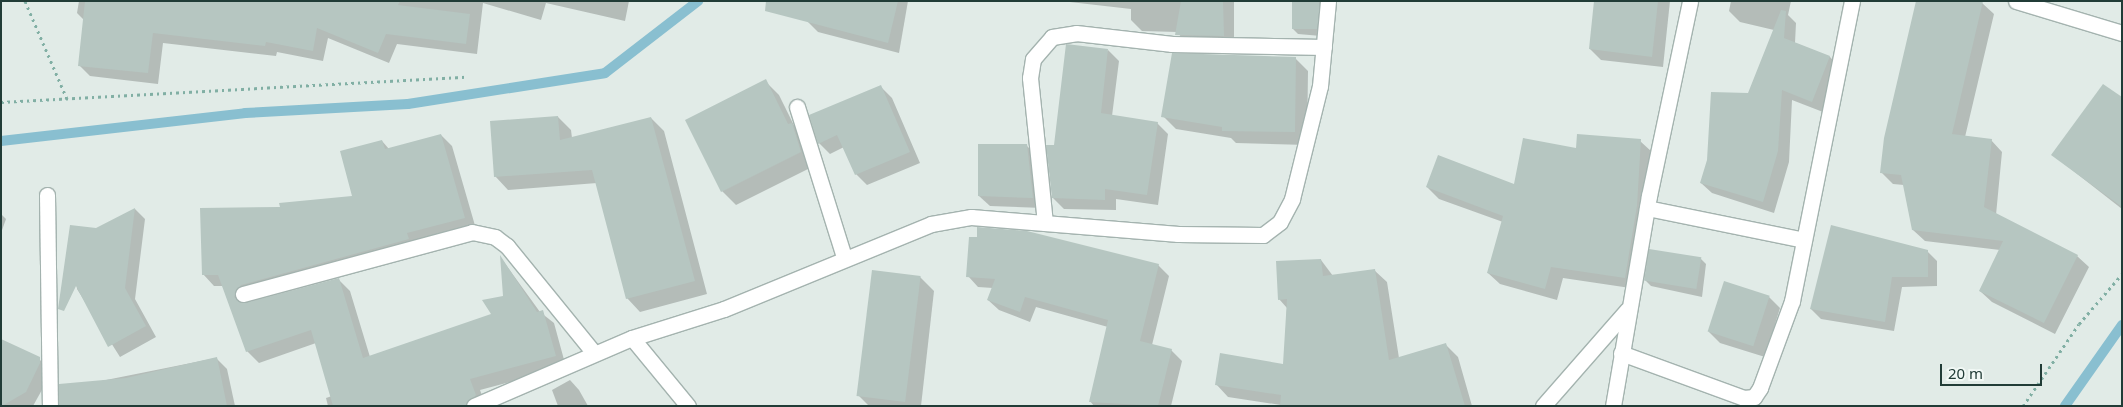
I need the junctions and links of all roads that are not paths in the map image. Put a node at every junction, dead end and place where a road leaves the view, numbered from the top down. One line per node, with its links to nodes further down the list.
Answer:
1 (1328, 1): 6 (street)
2 (1690, 1): 9 (street)
3 (1852, 1): 11 (street)
4 (2016, 1): 5 (street)
5 (2122, 33)
6 (1324, 47): 10 (street); 10 (street)
7 (798, 107): 12 (street)
8 (47, 195): 18 (street)
9 (1646, 208): 11 (street); 14 (street)
10 (1045, 224): 12 (street)
11 (1804, 240): 17 (street)
12 (844, 257): 15 (street)
13 (242, 294): 16 (street)
14 (1627, 310): 17 (street); 21 (street)
15 (632, 338): 16 (street); 20 (street)
16 (594, 353): 19 (street)
17 (1621, 353): 22 (street)
18 (50, 406)
19 (474, 406)
20 (688, 406)
21 (1543, 406)
22 (1613, 406)

